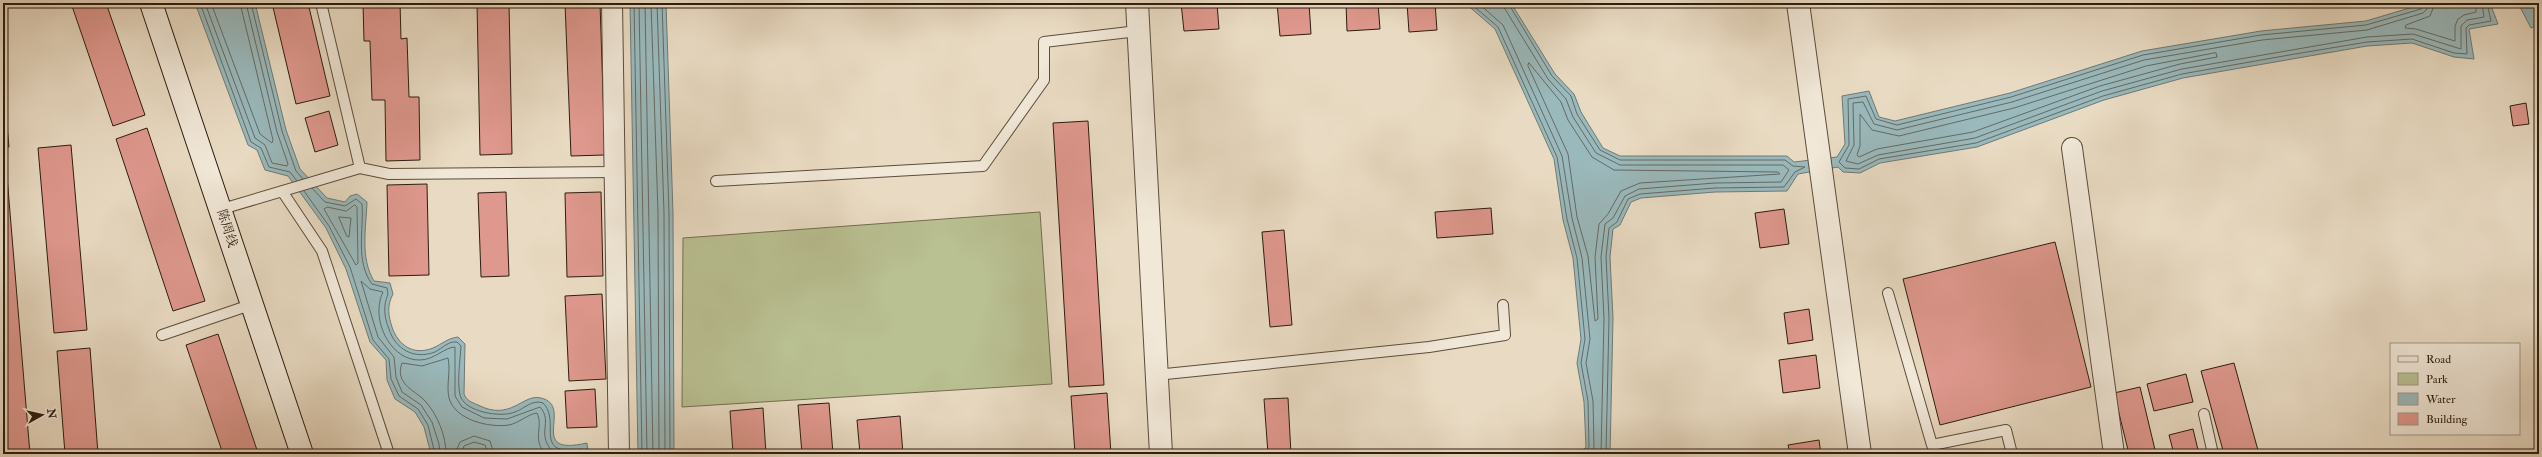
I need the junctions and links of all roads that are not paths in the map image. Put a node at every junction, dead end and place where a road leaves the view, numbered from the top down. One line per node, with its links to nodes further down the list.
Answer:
1 (152, 3): 12 (street, 陈周线)
2 (321, 3): 8 (lane)
3 (612, 3): 9 (street)
4 (1137, 3): 6 (street)
5 (1798, 3): 23 (street)
6 (1138, 31): 10 (lane); 17 (street)
7 (2072, 148): 25 (street)
8 (360, 168): 9 (lane); 11 (lane)
9 (614, 172): 21 (street)
10 (716, 181)
11 (282, 191): 12 (lane); 20 (lane)
12 (222, 209): 14 (street, 陈周线)
13 (1888, 293): 24 (lane)
14 (253, 304): 16 (lane); 19 (street, 陈周线)
15 (1503, 305): 17 (lane)
16 (162, 335)
17 (1156, 375): 22 (street)
18 (2204, 414): 26 (lane)
19 (302, 454)
20 (389, 454)
21 (619, 454)
22 (1161, 454)
23 (1860, 454)
24 (2012, 454)
25 (2114, 454)
26 (2213, 454)

